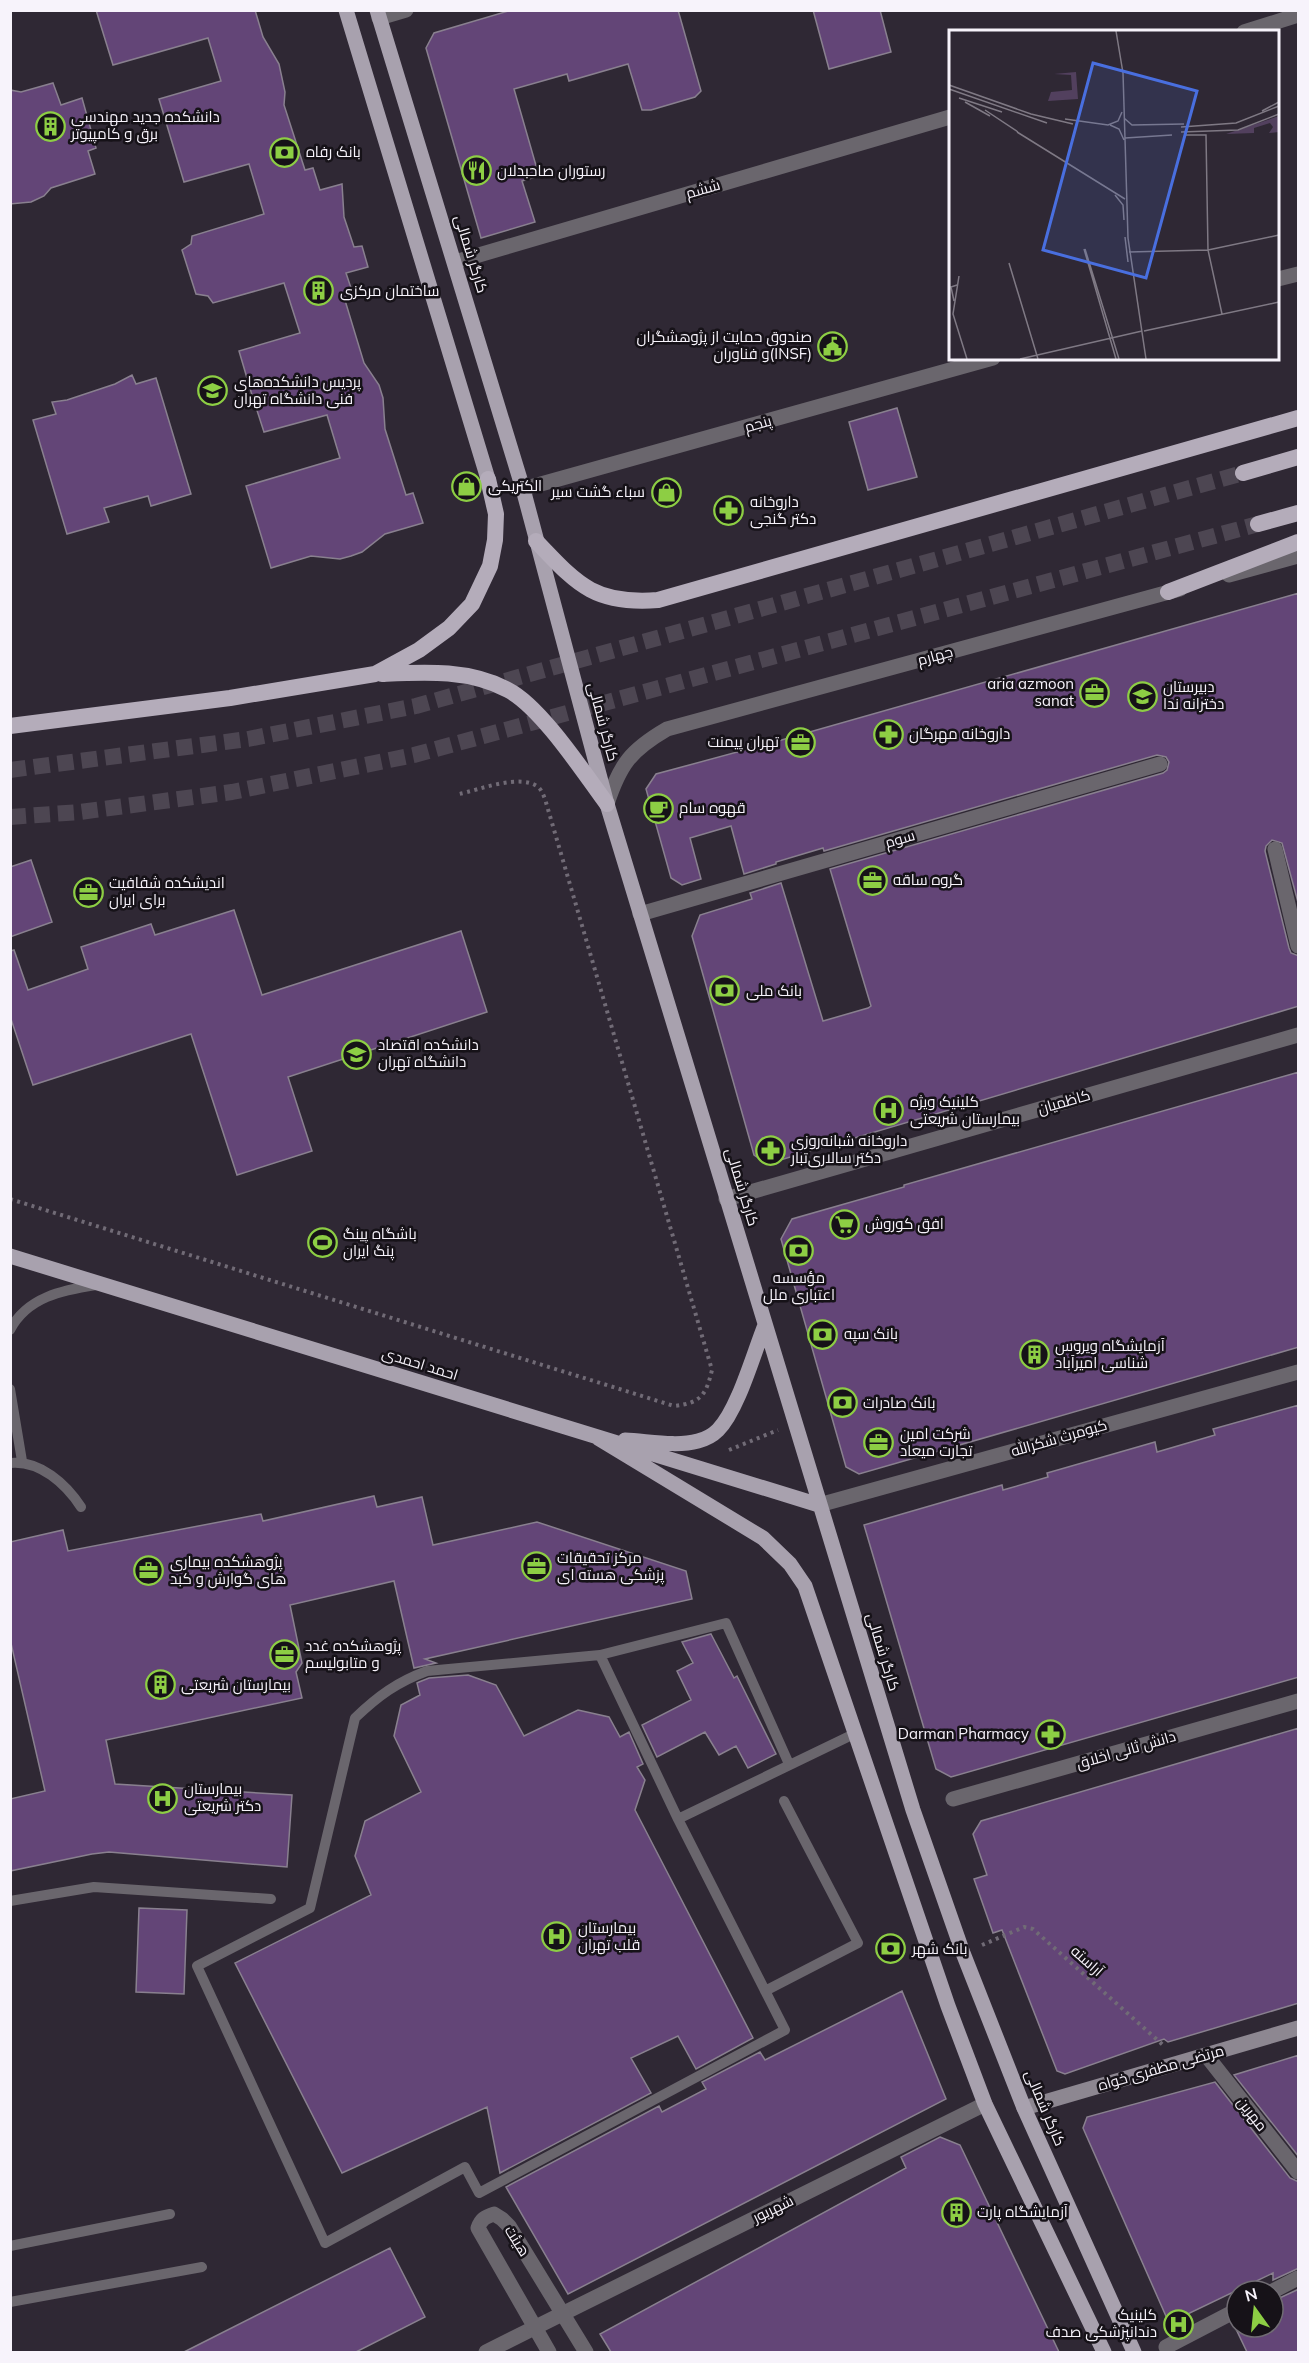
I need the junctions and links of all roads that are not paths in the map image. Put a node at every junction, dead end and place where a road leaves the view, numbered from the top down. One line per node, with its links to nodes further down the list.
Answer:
1 (346, 10): 14 (main road)
2 (406, 10): 3 (street)
3 (378, 14): 7 (main road, کارگر شمالی)
4 (1299, 15): 5 (street)
5 (1250, 30)
6 (949, 118): 7 (street, ششم)
7 (455, 262): 15 (main road, کارگر شمالی)
8 (1299, 274): 9 (street)
9 (1279, 279)
10 (986, 360): 15 (street, پنجم)
11 (1299, 418): 18 (highway)
12 (1299, 457): 13 (highway)
13 (1243, 473)
14 (489, 479): 22 (highway)
15 (523, 489): 18 (main road, کارگر شمالی)
16 (1299, 513): 17 (highway)
17 (1258, 524)
18 (536, 541): 25 (main road, کارگر شمالی)
19 (1299, 542): 21 (highway)
20 (1299, 556): 21 (street, چهارم)
21 (1168, 592): 25 (street, چهارم)
22 (375, 674): 23 (highway); 25 (highway)
23 (10, 726)
24 (1160, 764): 27 (street, سوم)
25 (607, 804): 27 (main road, کارگر شمالی)
26 (1275, 849): 28 (street)
27 (640, 914): 30 (main road, کارگر شمالی)
28 (1299, 946)
29 (1299, 1035): 30 (street, کاظمیان)
30 (726, 1199): 33 (main road, کارگر شمالی)
31 (10, 1256): 32 (main road, احمد احمدی)
32 (101, 1284): 34 (lane); 37 (main road, احمد احمدی)
33 (765, 1325): 37 (main road); 39 (main road, کارگر شمالی)
34 (10, 1330)
35 (1299, 1372): 39 (street, کیومرث شکرالله)
36 (10, 1389): 38 (lane)
37 (598, 1438): 39 (main road, احمد احمدی); 43 (main road)
38 (16, 1462): 40 (lane)
39 (819, 1505): 54 (main road, کارگر شمالی)
40 (81, 1507)
41 (600, 1655): 44 (lane); 47 (lane); 50 (lane)
42 (1299, 1701): 45 (street, دانش ثانی اخلاق)
43 (856, 1733): 44 (lane); 53 (main road)
44 (789, 1764): 47 (lane)
45 (952, 1799)
46 (784, 1801): 50 (lane)
47 (678, 1819): 50 (lane)
48 (271, 1899): 49 (lane)
49 (10, 1901)
50 (765, 1991)
51 (1299, 2028): 52 (main road, مرتضی مظفری خواه)
52 (1206, 2055): 54 (main road, مرتضی مظفری خواه); 55 (street, مهرین)
53 (985, 2104): 62 (street, شهریور); 69 (main road)
54 (1024, 2108): 70 (main road, کارگر شمالی)
55 (1299, 2172)
56 (170, 2214): 57 (lane)
57 (10, 2246)
58 (201, 2267): 61 (lane)
59 (1299, 2278): 60 (street)
60 (1285, 2285)
61 (10, 2302)
62 (562, 2314): 64 (street, شهریور); 64 (street, هیئت); 68 (street, هیئت)
63 (1225, 2316): 65 (street)
64 (534, 2328): 66 (street); 67 (street, هیئت)
65 (1166, 2347)
66 (486, 2352)
67 (549, 2352)
68 (586, 2352)
69 (1104, 2352)
70 (1134, 2352)

